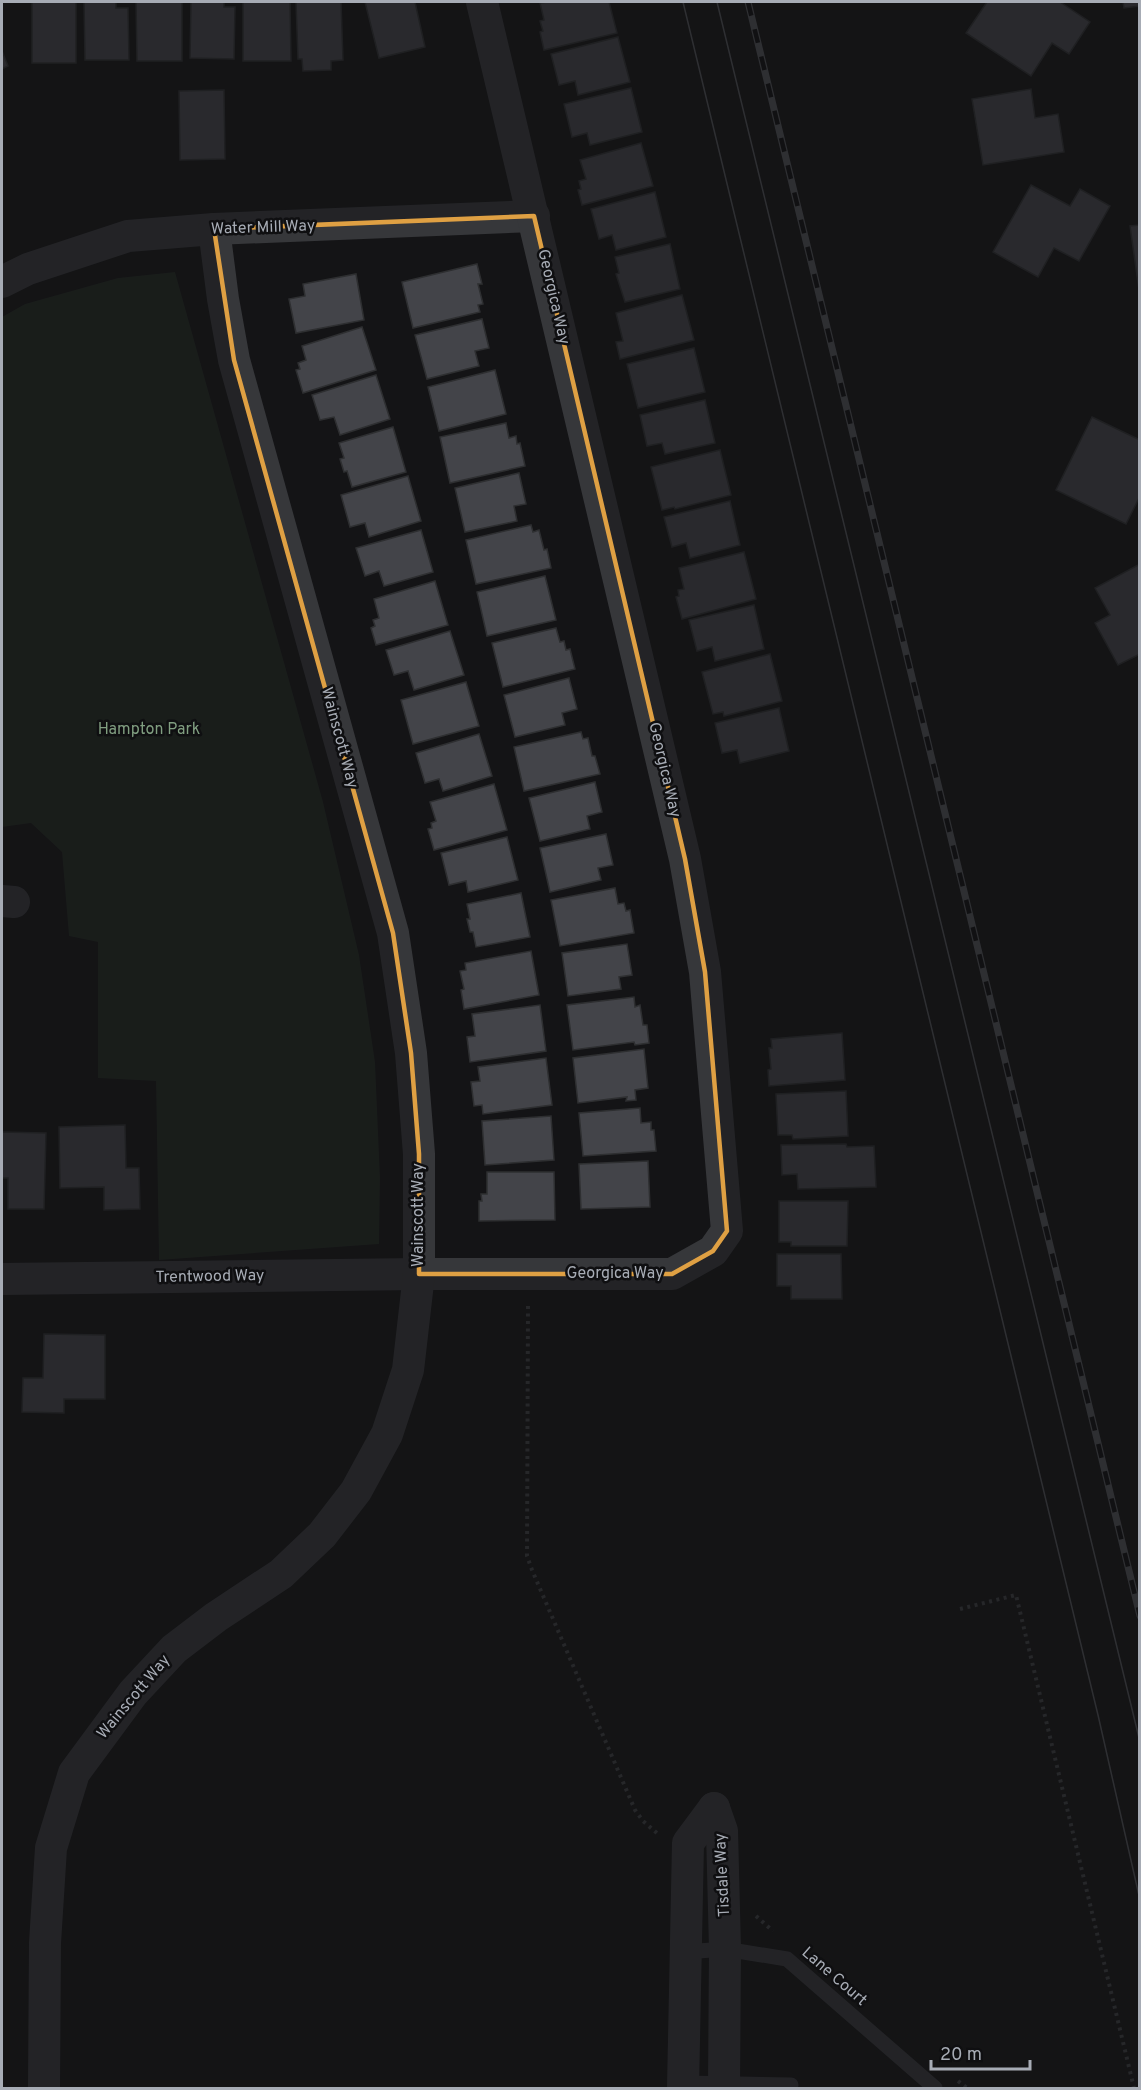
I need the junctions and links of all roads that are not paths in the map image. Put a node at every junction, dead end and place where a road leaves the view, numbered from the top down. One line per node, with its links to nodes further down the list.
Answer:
1 (482, 2): 2 (street, Georgica Way)
2 (534, 216): 3 (street, Water Mill Way); 5 (street, Georgica Way)
3 (214, 229): 4 (street, Water Mill Way); 5 (street, Wainscott Way)
4 (2, 282)
5 (419, 1274): 6 (street, Trentwood Way); 12 (street, Wainscott Way)
6 (2, 1279)
7 (725, 1949): 8 (lane, Lane Court); 8 (street, Tisdale Way); 11 (street, Tisdale Way); 13 (lane, Lane Court)
8 (686, 1952): 10 (street, Tisdale Way)
9 (791, 2085): 11 (lane)
10 (683, 2086): 11 (lane)
11 (724, 2086)
12 (44, 2088)
13 (935, 2088)

